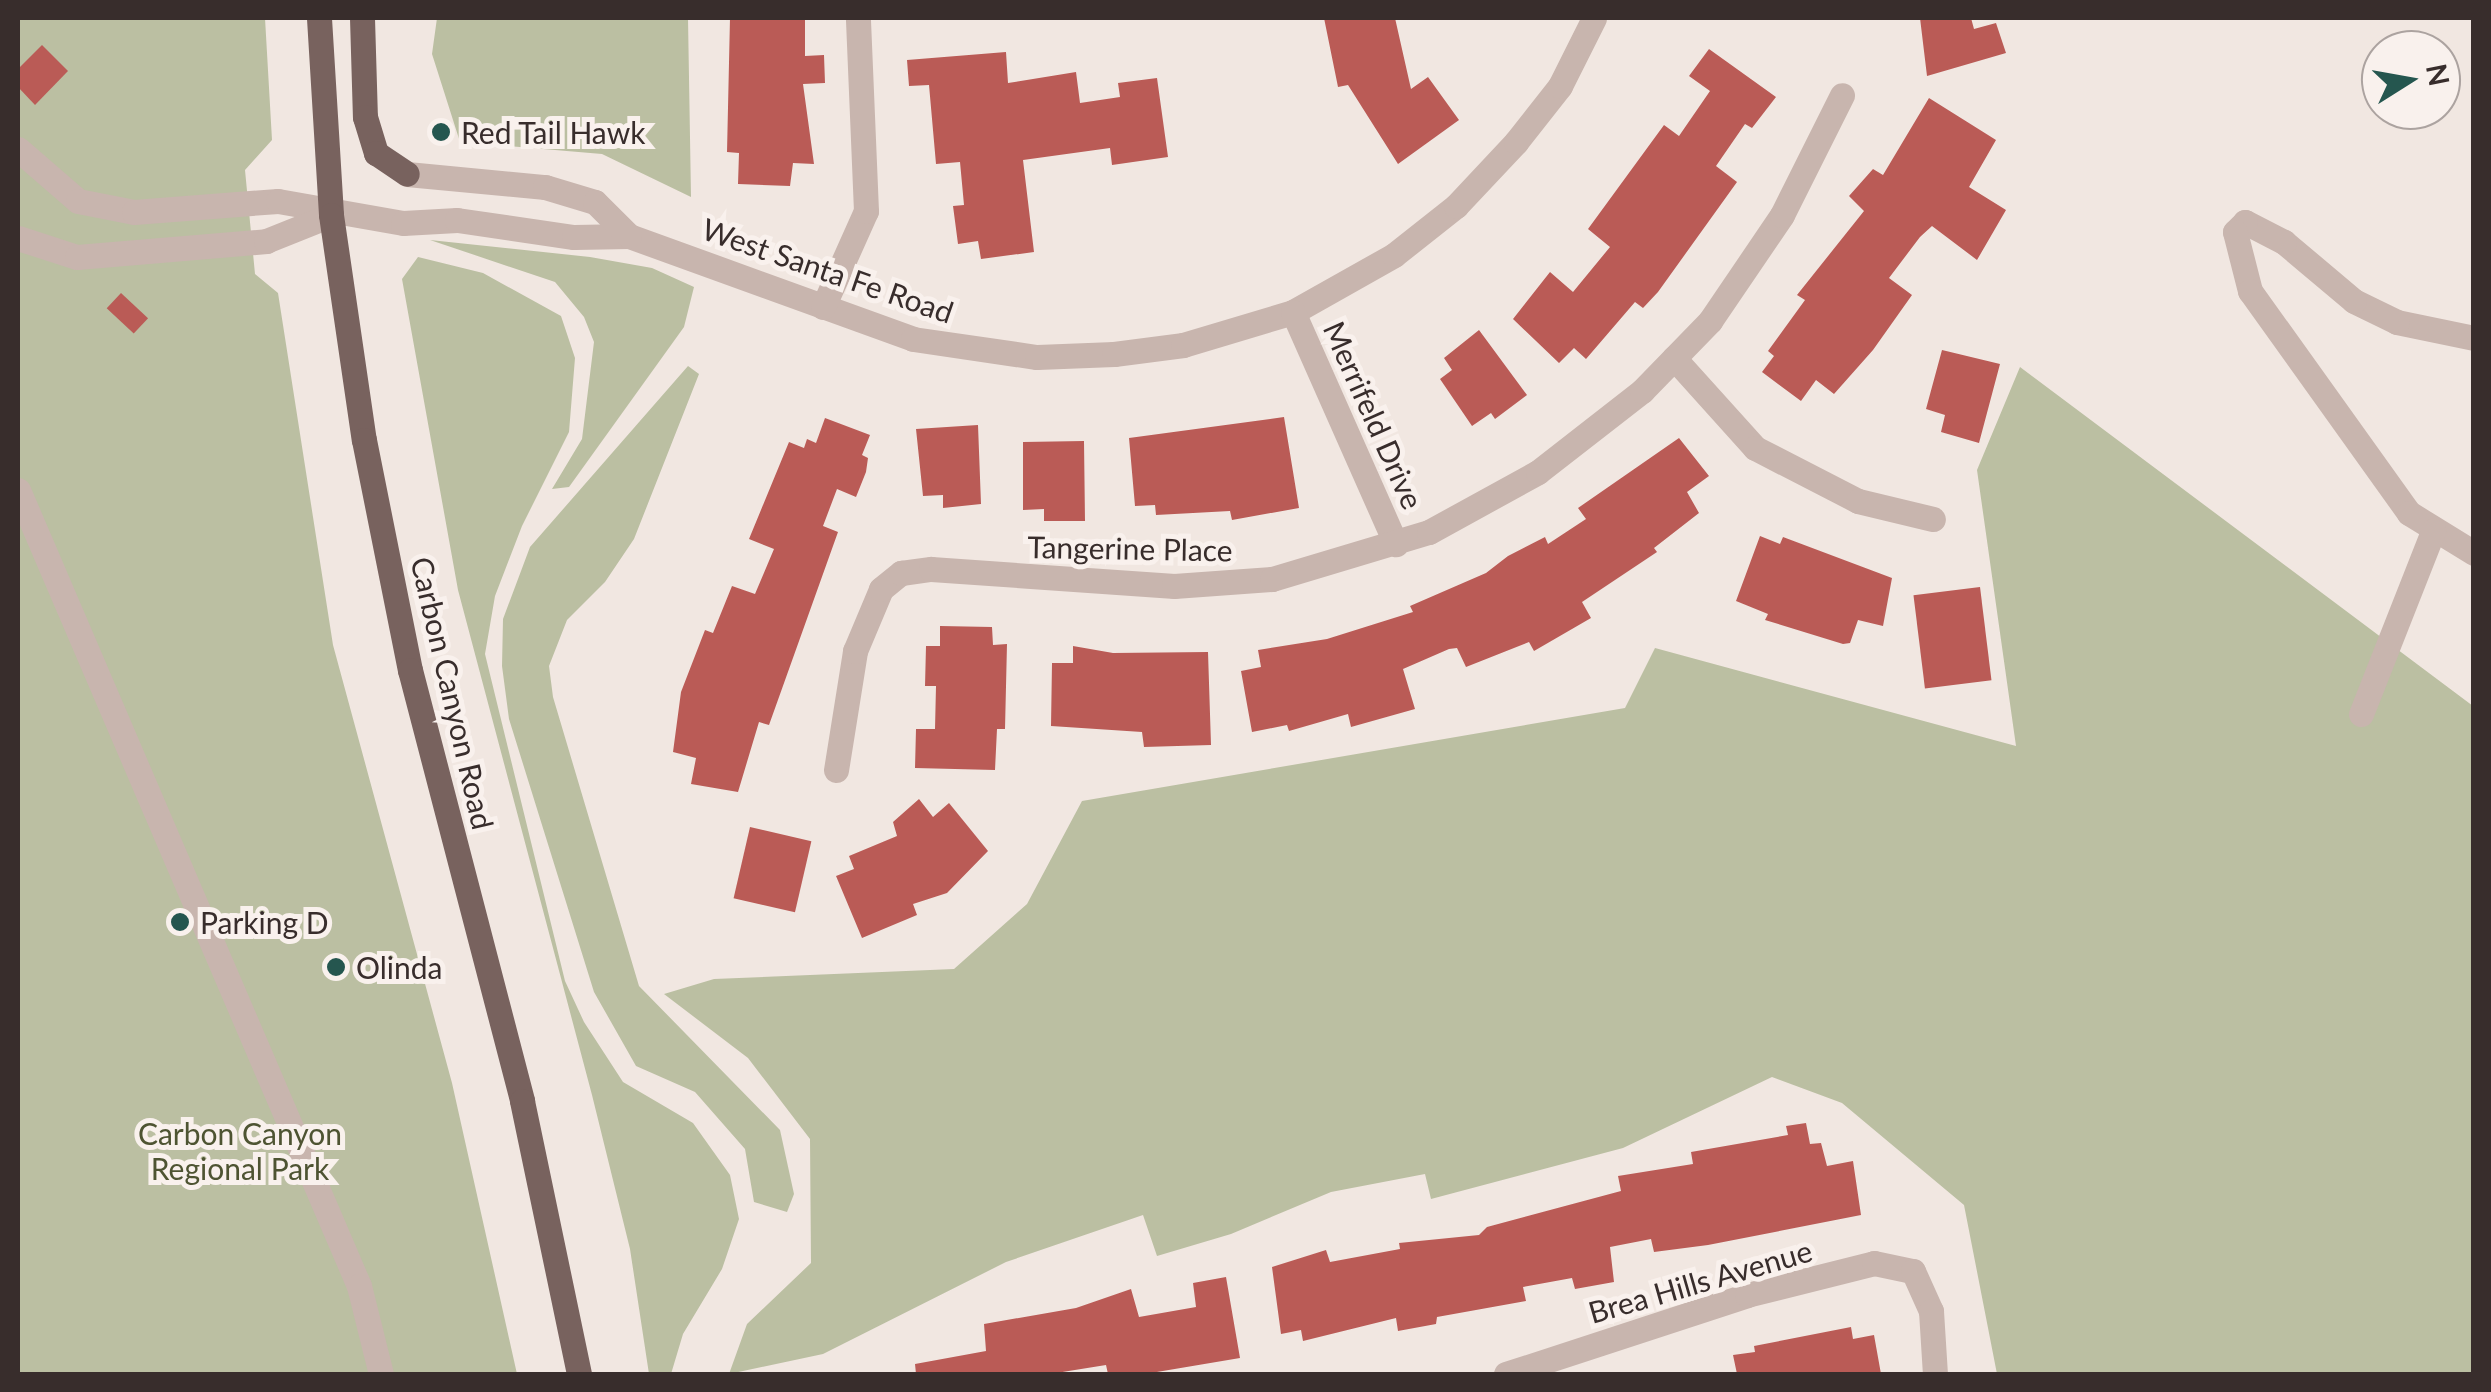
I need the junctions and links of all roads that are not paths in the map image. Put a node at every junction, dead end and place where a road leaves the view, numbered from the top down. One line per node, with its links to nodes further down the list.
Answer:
1 (319, 18): 8 (main road, Carbon Canyon Road)
2 (362, 18): 7 (main road)
3 (858, 18): 11 (street)
4 (1594, 18): 12 (street, West Santa Fe Road)
5 (1842, 96): 14 (street, Tangerine Place)
6 (23, 159): 8 (street, West Santa Fe Road)
7 (407, 174): 9 (street, West Santa Fe Road)
8 (331, 215): 9 (street, West Santa Fe Road); 10 (street); 24 (main road, Carbon Canyon Road)
9 (629, 236): 11 (street, West Santa Fe Road)
10 (18, 238)
11 (822, 307): 12 (street, West Santa Fe Road)
12 (1292, 312): 18 (street, Merrifeld Drive)
13 (2474, 338): 17 (street)
14 (1674, 358): 16 (street); 18 (street, Tangerine Place)
15 (18, 490): 23 (street)
16 (1932, 519)
17 (2433, 531): 19 (street); 20 (street)
18 (1396, 544): 21 (street, Tangerine Place)
19 (2474, 553)
20 (2361, 714)
21 (836, 770)
22 (1549, 1368): 25 (street, Brea Hills Avenue); 26 (street, Brea Hills Avenue)
23 (381, 1374)
24 (579, 1374)
25 (1506, 1374)
26 (1935, 1374)

